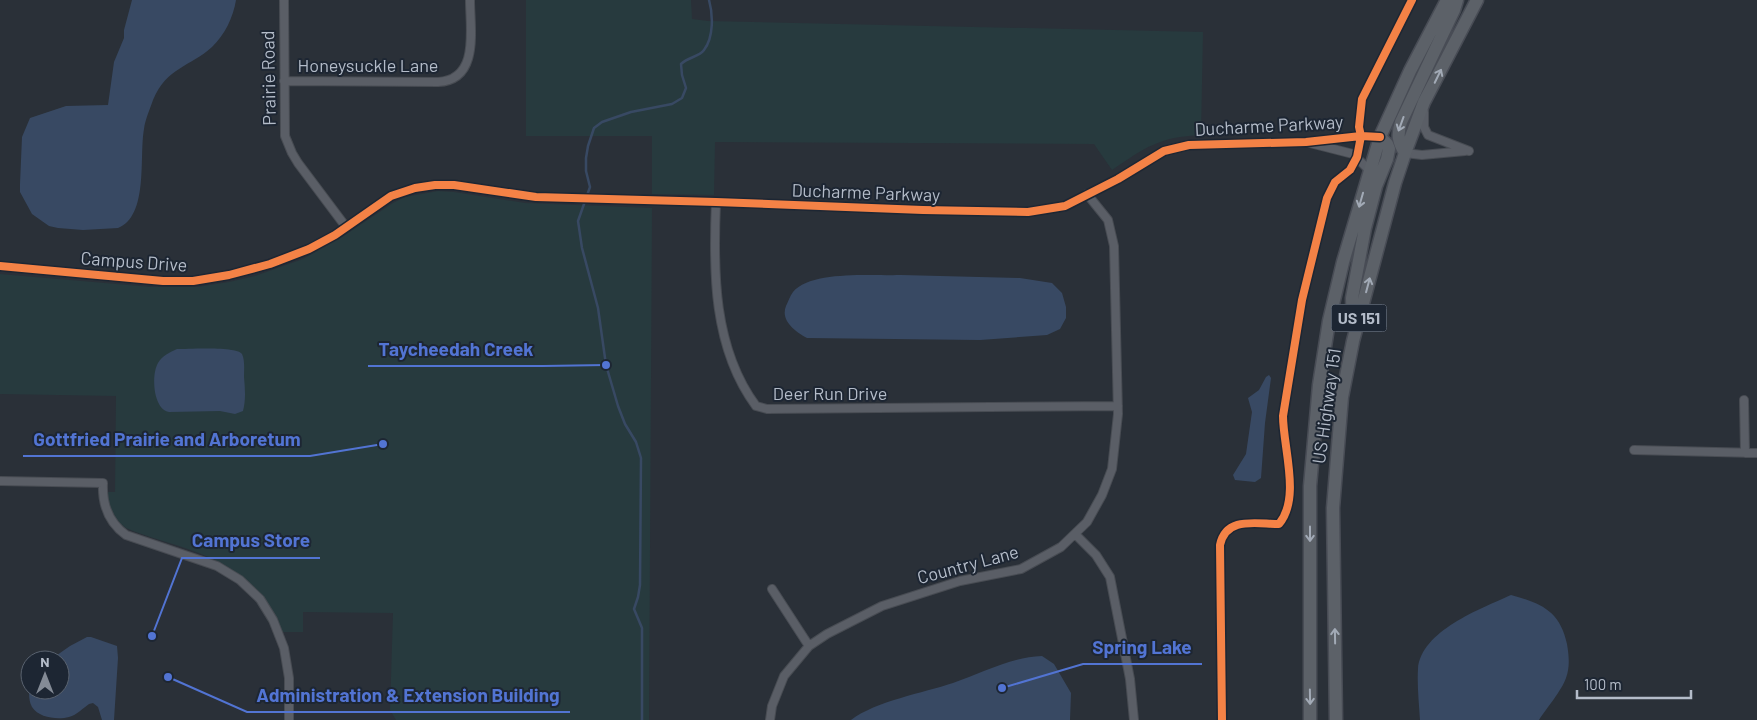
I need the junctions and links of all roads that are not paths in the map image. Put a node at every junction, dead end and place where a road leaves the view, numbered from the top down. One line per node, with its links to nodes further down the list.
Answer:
1 (284, 0): 6 (street, Prairie Road)
2 (470, 0): 6 (street, Honeysuckle Lane)
3 (1447, 0): 8 (main road, US Highway 151 / US 151)
4 (1457, 0): 10 (main road, one-way to 10)
5 (1477, 0): 7 (main road, US Highway 151 / US 151, one-way to 5)
6 (284, 81): 14 (street, Prairie Road)
7 (1424, 102): 10 (main road, US Highway 151 / US 151); 10 (street)
8 (1380, 137): 9 (street, Ducharme Parkway); 11 (main road, US Highway 151 / US 151); 16 (main road)
9 (1306, 142): 11 (street, Ducharme Parkway); 12 (street, Ducharme Parkway)
10 (1405, 153): 16 (main road, US Highway 151 / US 151, one-way to 10)
11 (1370, 171): 29 (main road, US Highway 151 / US 151, one-way to 29)
12 (1087, 194): 13 (street, Ducharme Parkway); 18 (street, Country Lane)
13 (716, 202): 14 (street, Ducharme Parkway); 18 (street, Deer Run Drive)
14 (346, 227): 15 (street, Campus Drive)
15 (0, 266)
16 (1354, 341): 30 (main road, US Highway 151 / US 151, one-way to 16)
17 (1744, 400): 20 (street)
18 (1118, 406): 23 (street, Country Lane)
19 (1634, 450): 20 (street)
20 (1745, 453): 21 (street)
21 (1757, 454)
22 (0, 481): 26 (street)
23 (1075, 534): 25 (street, Country Lane); 28 (street)
24 (772, 589): 25 (street)
25 (810, 646): 27 (street, Country Lane)
26 (289, 720)
27 (770, 720)
28 (1134, 720)
29 (1310, 720)
30 (1336, 720)

